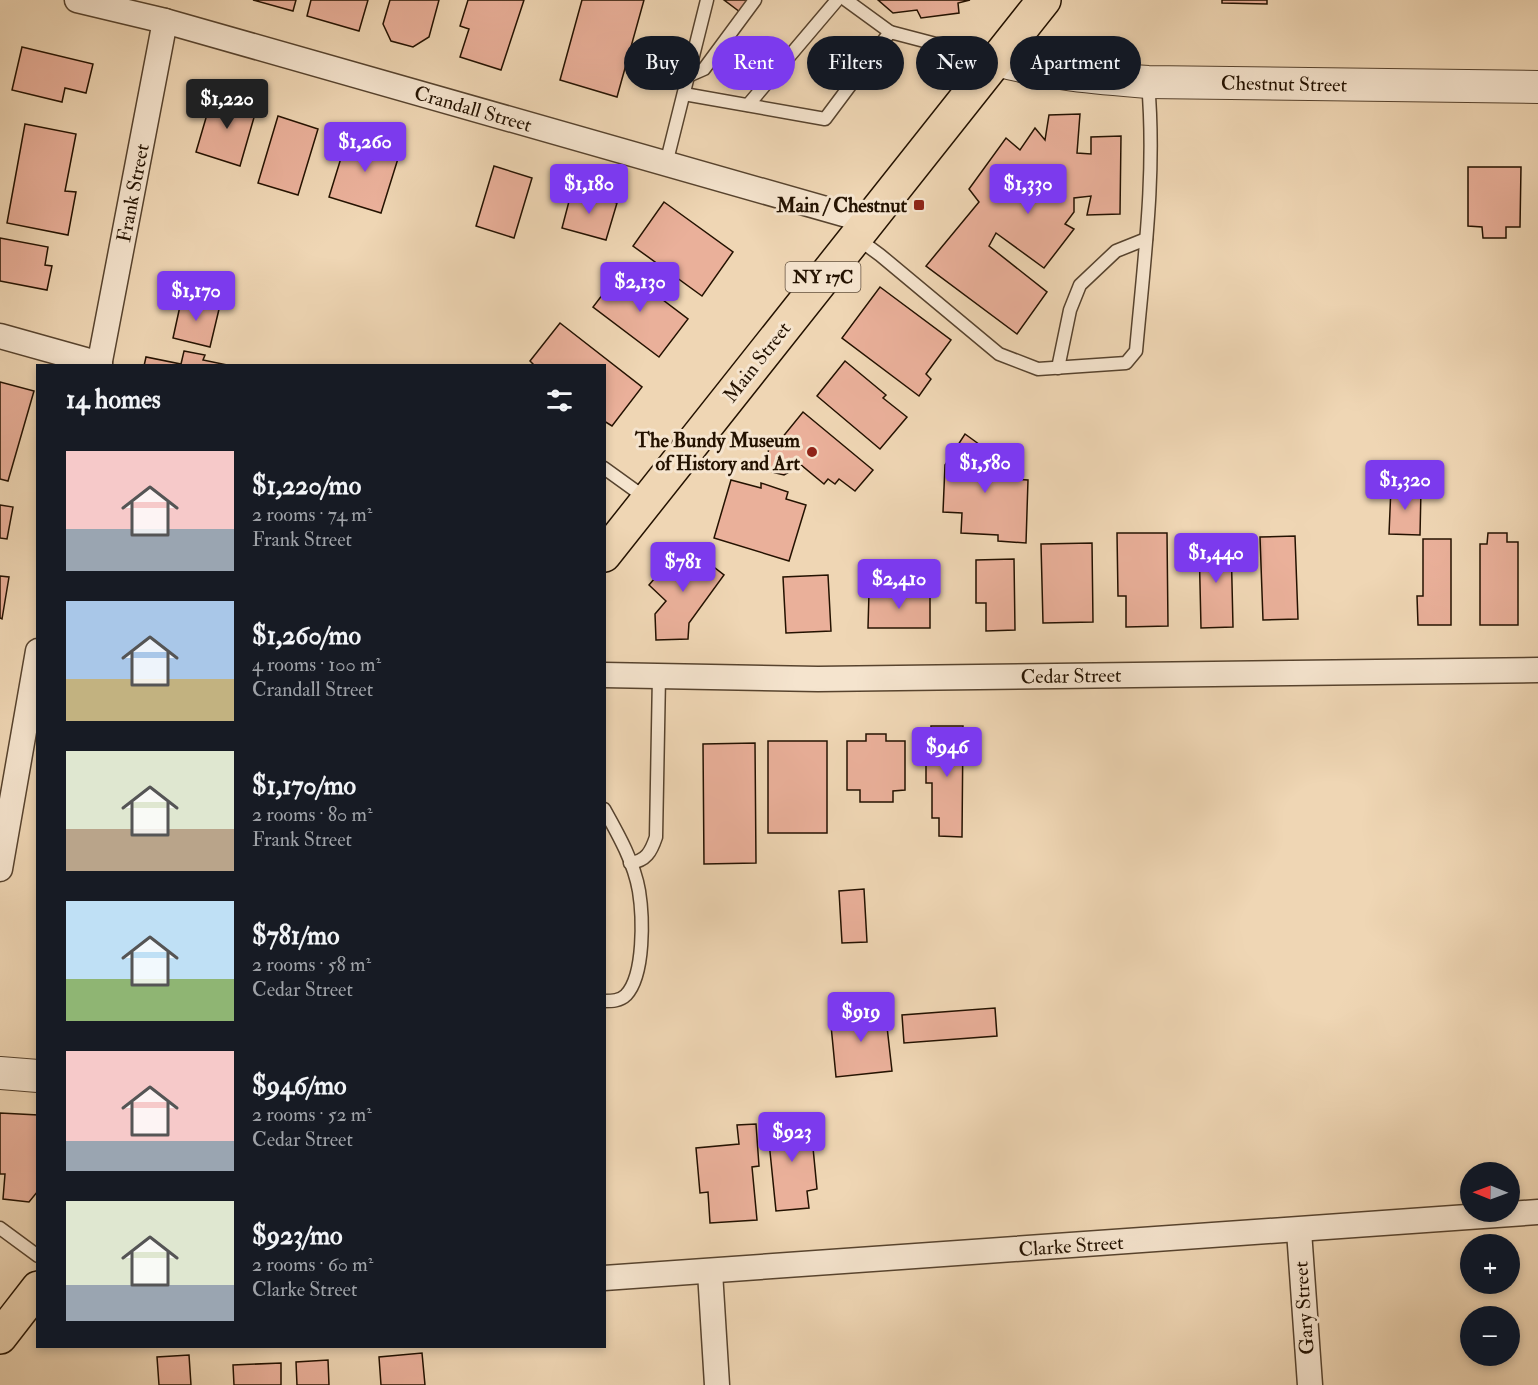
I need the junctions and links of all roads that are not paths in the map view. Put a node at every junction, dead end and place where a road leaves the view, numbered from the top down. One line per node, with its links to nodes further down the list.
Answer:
1 (77, 0): 7 (street, Crandall Street)
2 (707, 0): 9 (lane)
3 (755, 0): 13 (lane)
4 (837, 0): 19 (lane)
5 (846, 0): 8 (lane)
6 (1044, 0): 11 (main road, Main Street / NY 17C)
7 (165, 21): 20 (street, Crandall Street); 25 (street, Frank Street)
8 (890, 32): 10 (lane); 19 (lane)
9 (698, 36)
10 (916, 39)
11 (998, 59)
12 (998, 60): 14 (street, Chestnut Street)
13 (700, 71)
14 (1148, 82): 15 (street, Chestnut Street); 22 (lane)
15 (1538, 87)
16 (685, 90): 18 (lane)
17 (973, 90): 21 (main road, Main Street / NY 17C)
18 (684, 93): 19 (lane); 20 (lane)
19 (748, 105)
20 (666, 164): 21 (street, Crandall Street)
21 (861, 229): 26 (lane); 28 (main road, Main Street / NY 17C)
22 (1146, 239): 26 (lane); 26 (lane)
23 (0, 336): 24 (street)
24 (97, 364)
25 (100, 364)
26 (1058, 368)
27 (606, 469): 28 (lane)
28 (648, 500): 29 (main road, Main Street / NY 17C)
29 (606, 552)
30 (36, 662): 36 (street)
31 (1538, 670): 33 (street, Cedar Street)
32 (606, 675): 33 (street, Cedar Street)
33 (658, 676): 35 (lane)
34 (606, 813): 35 (lane)
35 (630, 863): 37 (lane)
36 (0, 869)
37 (606, 1001)
38 (0, 1074): 39 (street)
39 (36, 1076)
40 (1538, 1212): 42 (street, Clarke Street)
41 (0, 1228): 43 (lane)
42 (1299, 1231): 44 (street, Clarke Street); 47 (street, Gary Street)
43 (36, 1255)
44 (710, 1272): 45 (street, Clarke Street); 46 (street)
45 (606, 1278)
46 (717, 1385)
47 (1310, 1385)

